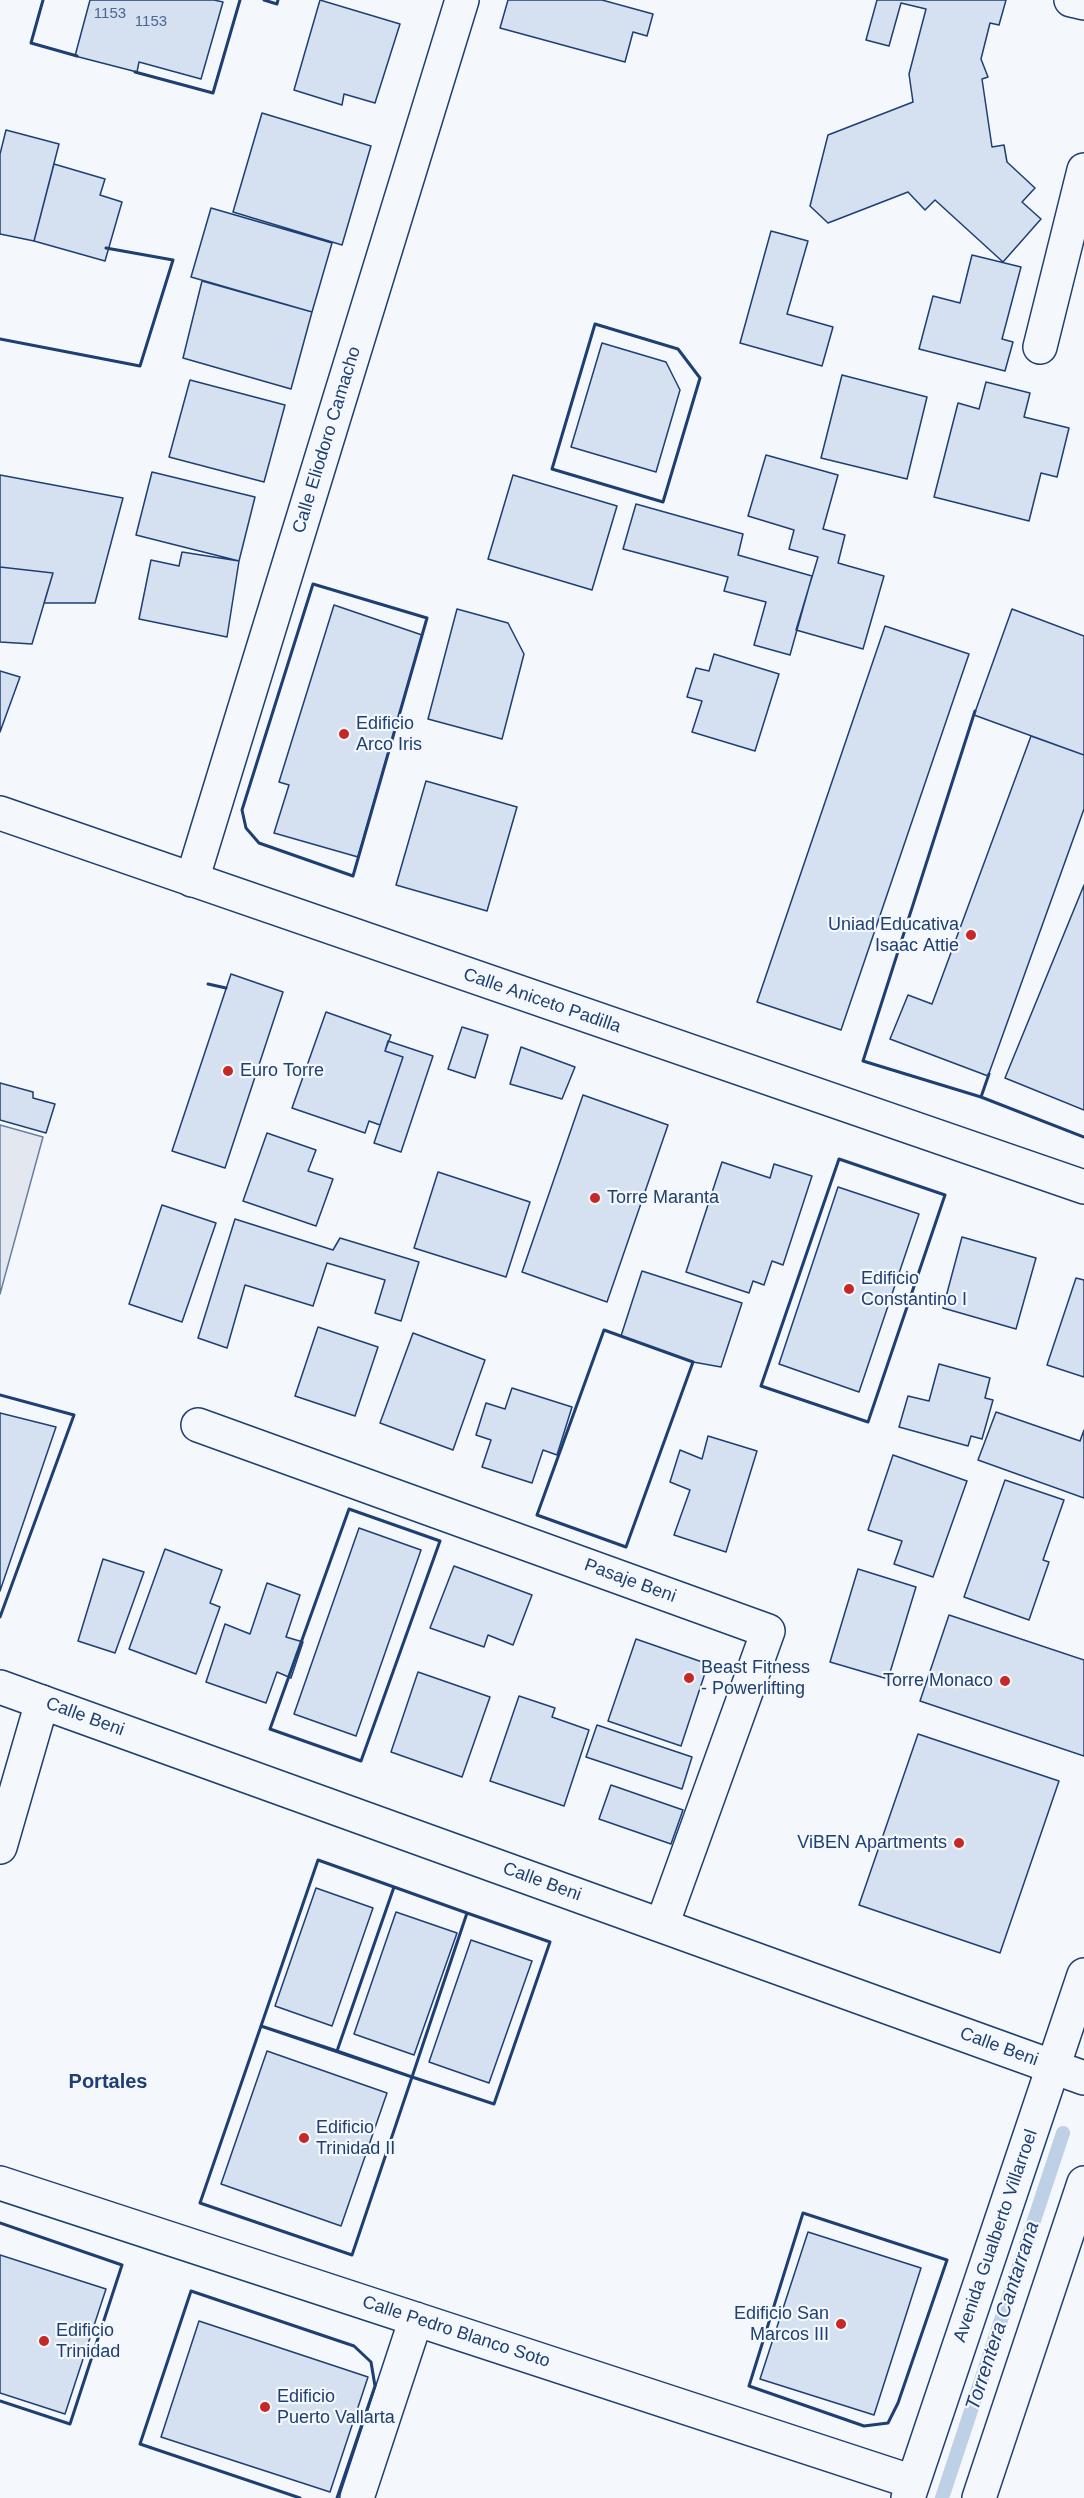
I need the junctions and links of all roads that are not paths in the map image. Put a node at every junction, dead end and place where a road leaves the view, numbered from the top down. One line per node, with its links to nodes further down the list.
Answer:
1 (462, 0): 7 (street, Calle Eliodoro Camacho)
2 (1071, 0): 3 (street)
3 (1084, 3)
4 (1084, 171): 5 (street)
5 (1040, 347)
6 (0, 813): 7 (street, Calle Aniceto Padilla)
7 (192, 880): 8 (street, Calle Aniceto Padilla)
8 (1084, 1187)
9 (198, 1425): 13 (street, Pasaje Beni)
10 (0, 1687): 11 (street, Calle Beni)
11 (42, 1702): 12 (street); 13 (street, Calle Beni)
12 (0, 1847)
13 (662, 1925): 15 (street, Calle Beni)
14 (1084, 1975): 15 (street, Avenida Gualberto Villarroel)
15 (1054, 2067): 16 (street, Calle Beni); 20 (street, Avenida Gualberto Villarroel)
16 (1084, 2078)
17 (0, 2183): 19 (street, Calle Pedro Blanco Soto)
18 (1084, 2183): 22 (street)
19 (416, 2319): 20 (street, Calle Pedro Blanco Soto); 21 (street)
20 (910, 2490)
21 (357, 2498)
22 (979, 2498)

